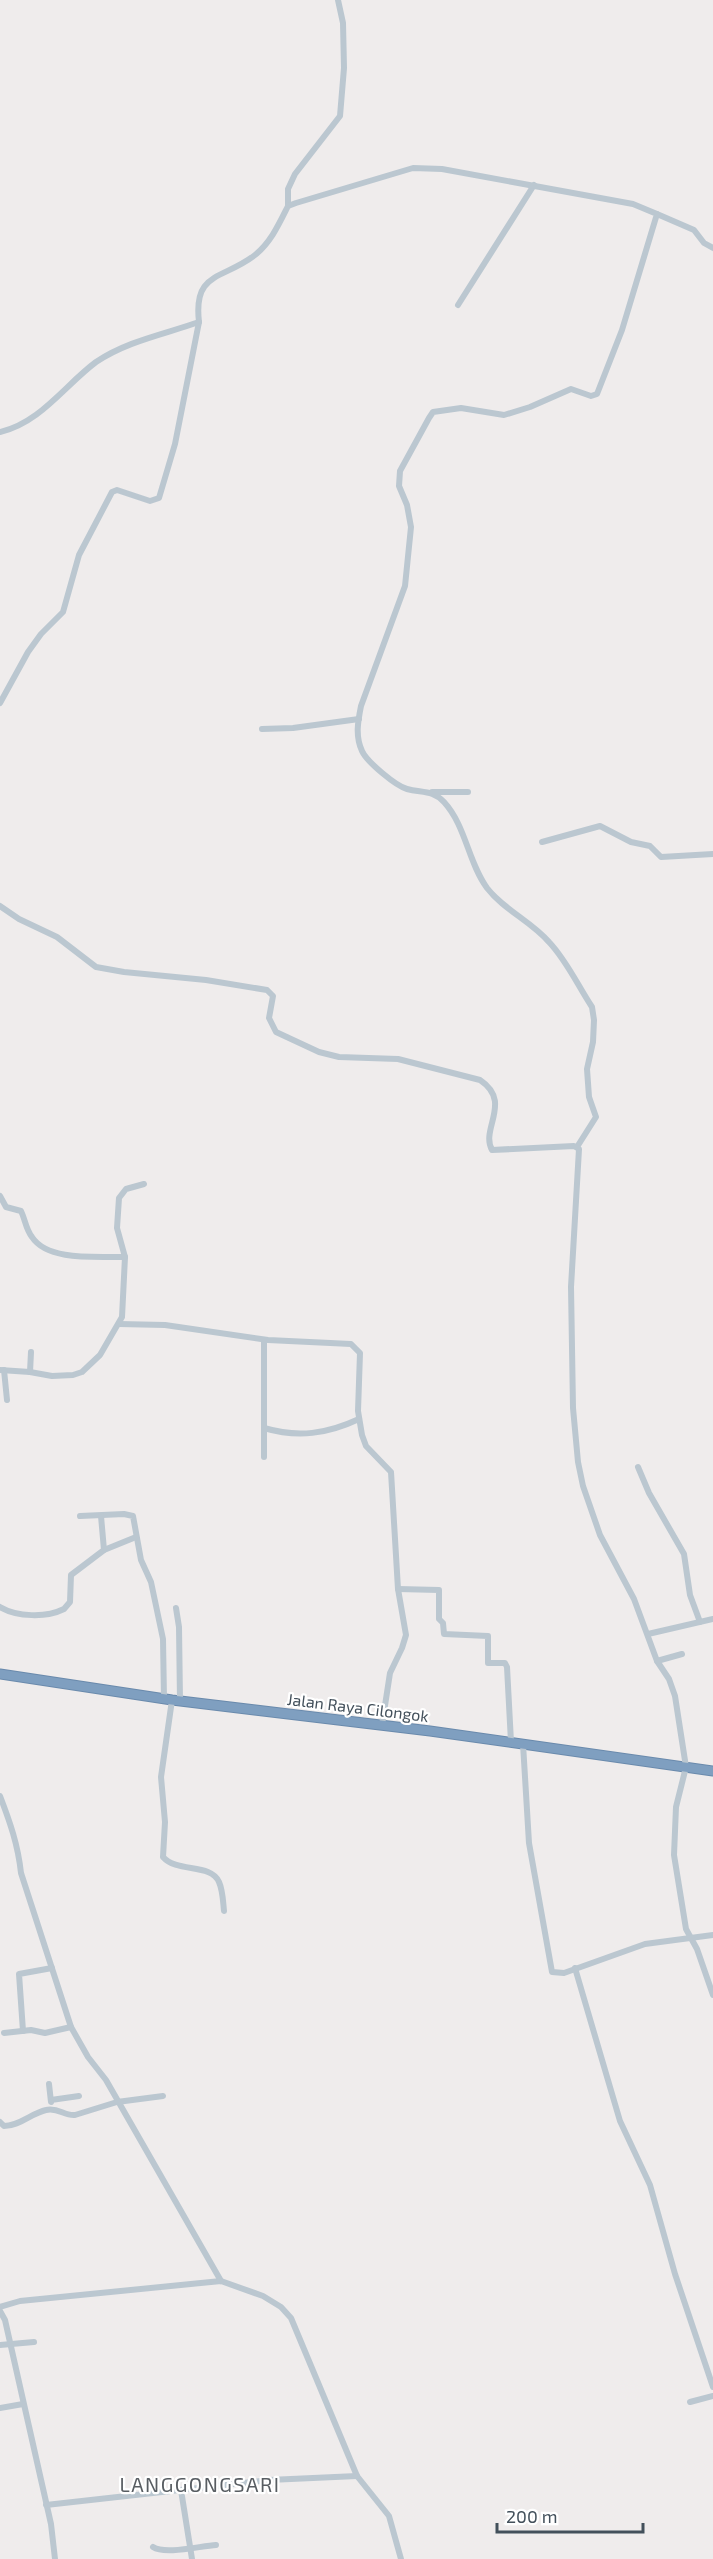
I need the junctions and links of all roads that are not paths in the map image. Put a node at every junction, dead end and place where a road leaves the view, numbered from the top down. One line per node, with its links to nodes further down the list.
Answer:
1 (338, 0): 3 (street)
2 (534, 185): 3 (street); 4 (street); 6 (street)
3 (288, 206): 7 (street)
4 (657, 214): 5 (street); 10 (street)
5 (713, 248)
6 (458, 305)
7 (199, 322): 8 (street); 9 (street)
8 (0, 432)
9 (0, 703)
10 (359, 719): 11 (street); 12 (street)
11 (262, 729)
12 (432, 792): 13 (street); 17 (street)
13 (468, 792)
14 (542, 842): 15 (street)
15 (713, 854)
16 (0, 906): 17 (street)
17 (577, 1147): 40 (street)
18 (144, 1184): 20 (street)
19 (0, 1196): 20 (street)
20 (125, 1257): 21 (street)
21 (119, 1324): 22 (street); 25 (street)
22 (264, 1340): 27 (street); 28 (street)
23 (31, 1352): 25 (street)
24 (2, 1370): 25 (street); 26 (street)
25 (30, 1371)
26 (7, 1400)
27 (359, 1419): 28 (street); 35 (street)
28 (264, 1428): 29 (street)
29 (264, 1457)
30 (638, 1467): 39 (street)
31 (80, 1516): 32 (street)
32 (101, 1516): 33 (street); 34 (street)
33 (136, 1537): 34 (street); 44 (street)
34 (104, 1550): 36 (street)
35 (398, 1589): 45 (street); 46 (street)
36 (0, 1607)
37 (176, 1608): 44 (street)
38 (713, 1619): 39 (street)
39 (700, 1622): 40 (street)
40 (648, 1634): 42 (street)
41 (682, 1654): 42 (street)
42 (657, 1661): 48 (street)
43 (0, 1674): 44 (highway, Jalan Raya Cilongok)
44 (172, 1700): 45 (highway, Jalan Raya Cilongok); 51 (street)
45 (382, 1725): 46 (highway, Jalan Raya Cilongok)
46 (511, 1742): 47 (highway, Jalan Raya Cilongok)
47 (523, 1744): 48 (highway, Jalan Raya Cilongok); 55 (street)
48 (686, 1767): 49 (highway, Jalan Raya Cilongok); 53 (street)
49 (713, 1771)
50 (0, 1796): 54 (street)
51 (224, 1911)
52 (713, 1935): 53 (street)
53 (689, 1938): 55 (street); 56 (street)
54 (52, 1968): 57 (street); 58 (street)
55 (575, 1968): 72 (street)
56 (713, 1995)
57 (71, 2027): 58 (street); 64 (street)
58 (23, 2031): 59 (street)
59 (4, 2033)
60 (49, 2084): 63 (street)
61 (79, 2096): 63 (street)
62 (163, 2096): 64 (street)
63 (51, 2100): 65 (street)
64 (117, 2102): 65 (street); 67 (street)
65 (52, 2109): 66 (street)
66 (0, 2122)
67 (221, 2281): 68 (street); 77 (street)
68 (0, 2309): 71 (street)
69 (34, 2342): 71 (street)
70 (0, 2345): 71 (street)
71 (10, 2345): 75 (street)
72 (713, 2387)
73 (713, 2396): 74 (street)
74 (690, 2402)
75 (23, 2404): 76 (street); 79 (street)
76 (0, 2408)
77 (357, 2476): 78 (street); 85 (street)
78 (181, 2490): 79 (street); 82 (street)
79 (46, 2505): 83 (street)
80 (216, 2545): 82 (street)
81 (153, 2547): 82 (street)
82 (190, 2548): 84 (street)
83 (55, 2559)
84 (192, 2559)
85 (401, 2559)

